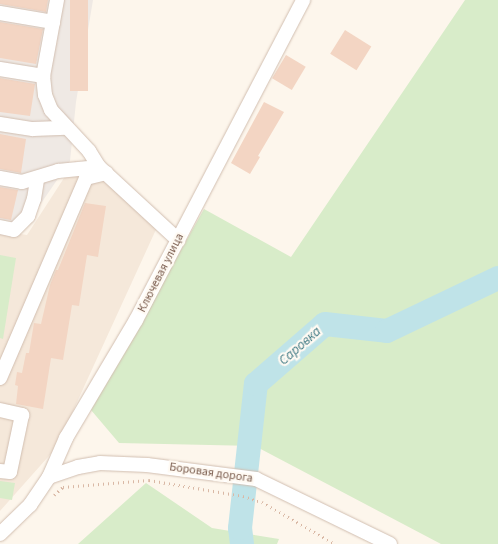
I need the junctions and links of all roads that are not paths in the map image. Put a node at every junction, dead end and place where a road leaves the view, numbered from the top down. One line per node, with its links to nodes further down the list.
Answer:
1 (57, 0): 4 (street)
2 (304, 0): 13 (street, Ключевая улица)
3 (0, 13): 4 (street)
4 (53, 22): 6 (street)
5 (0, 69): 6 (street)
6 (43, 76): 8 (street)
7 (0, 124): 8 (street)
8 (66, 128): 9 (street)
9 (102, 170): 11 (street); 13 (street); 14 (street)
10 (0, 178): 11 (street)
11 (37, 179): 12 (street)
12 (0, 227)
13 (178, 240): 17 (street, Ключевая улица)
14 (0, 378)
15 (0, 410): 16 (street)
16 (0, 471)
17 (49, 477): 18 (street, Ключевая улица); 19 (street, Боровая дорога)
18 (0, 534)
19 (390, 544)

